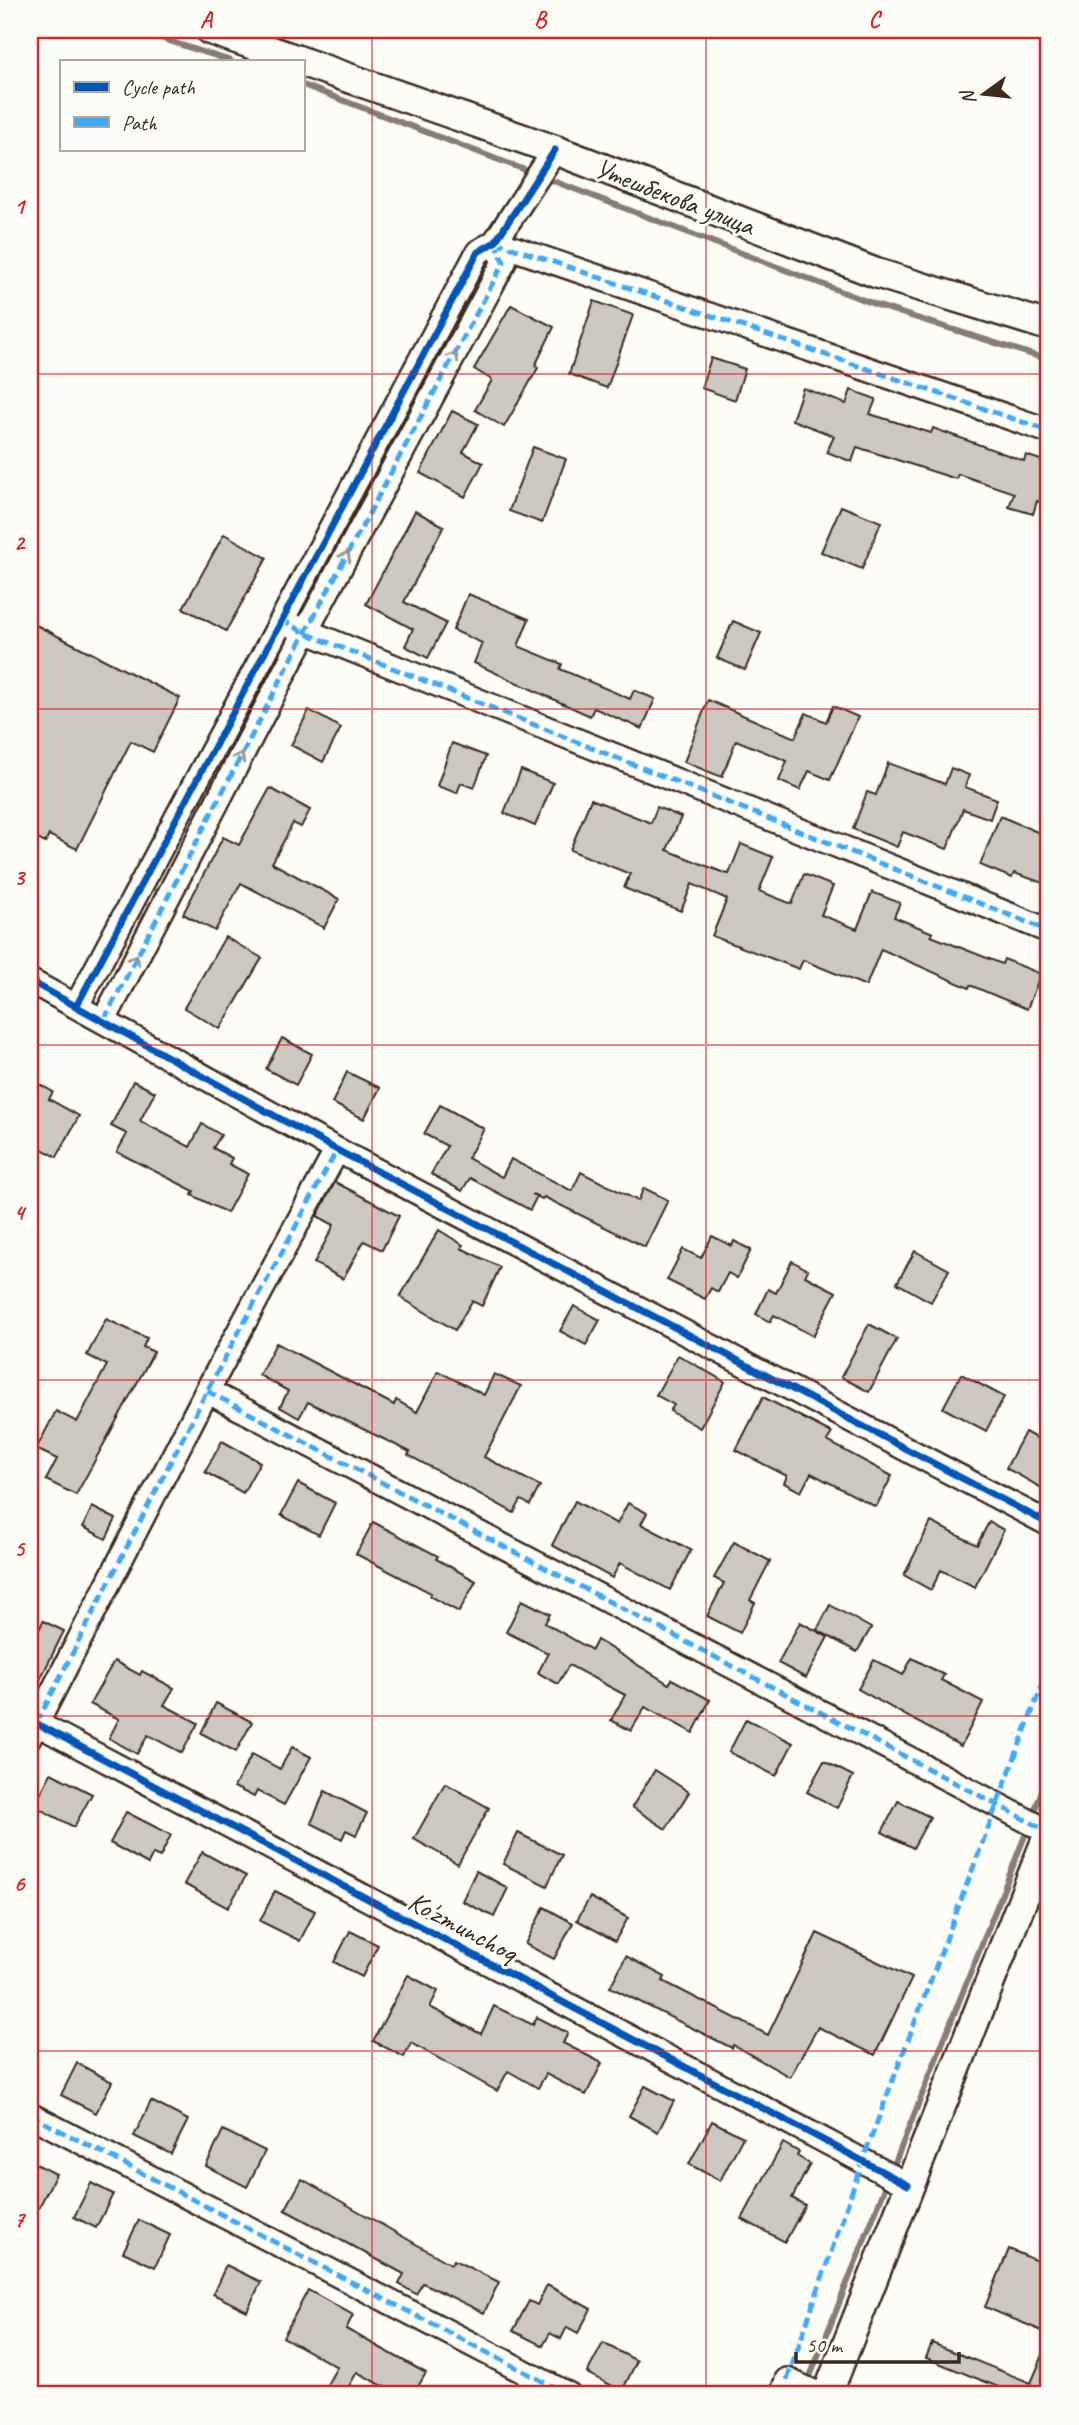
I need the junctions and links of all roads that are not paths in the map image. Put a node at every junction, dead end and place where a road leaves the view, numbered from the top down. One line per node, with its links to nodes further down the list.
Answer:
1 (211, 30): 2 (main road, Утешбекова улица)
2 (296, 60)
3 (304, 63): 4 (main road, Утешбекова улица)
4 (555, 150): 5 (street); 6 (main road, Утешбекова улица)
5 (495, 242): 7 (street); 8 (street); 9 (street, one-way to 5)
6 (1049, 326)
7 (1049, 431)
8 (281, 619): 9 (street); 12 (street)
9 (305, 633): 10 (street); 13 (street, one-way to 9)
10 (1049, 931)
11 (30, 981): 12 (street)
12 (77, 1005): 13 (street)
13 (104, 1020): 14 (street)
14 (337, 1150): 15 (street); 16 (street)
15 (207, 1391): 17 (street); 18 (street)
16 (1049, 1524)
17 (32, 1726): 21 (street, Ko'zmunchoq)
18 (1044, 1830): 21 (main road)
19 (1049, 1878): 24 (main road)
20 (30, 2115): 23 (street)
21 (906, 2184): 24 (main road)
22 (785, 2388): 24 (street)
23 (569, 2395)
24 (827, 2395)

